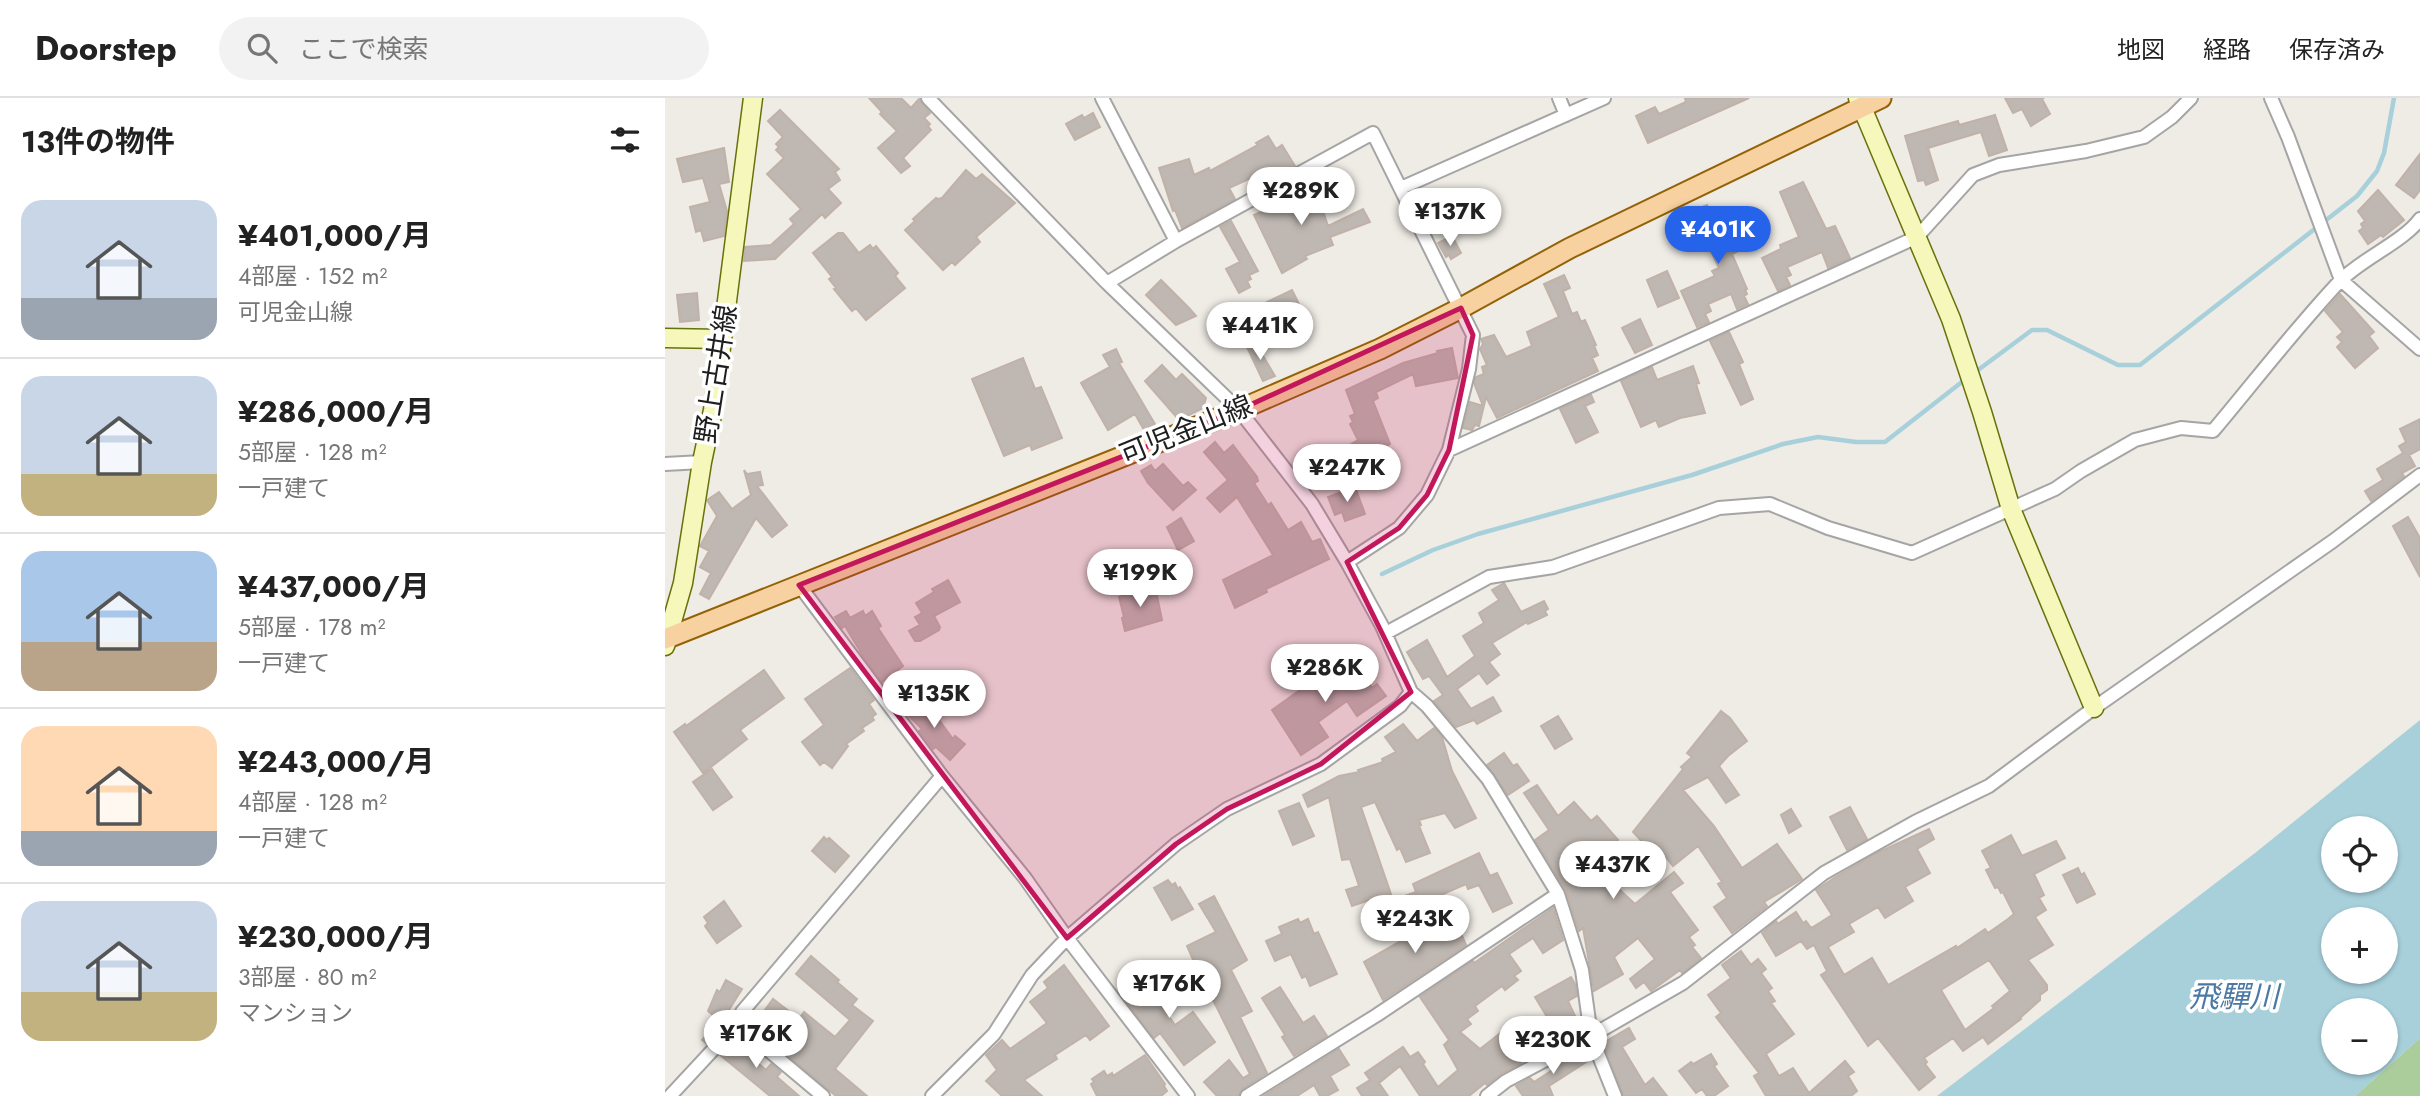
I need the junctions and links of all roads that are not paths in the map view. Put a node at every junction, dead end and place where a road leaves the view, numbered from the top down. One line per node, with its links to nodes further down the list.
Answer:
1 (753, 98): 19 (street, 野上古井線)
2 (928, 98): 16 (street)
3 (1102, 98): 14 (street)
4 (1559, 98): 10 (street)
5 (1604, 98): 10 (street)
6 (1881, 98): 9 (main road, 可児金山線)
7 (2191, 98): 13 (street)
8 (2271, 98): 15 (street)
9 (1860, 103): 13 (street); 17 (main road, 可児金山線)
10 (1566, 115): 11 (street)
11 (1401, 188): 14 (street); 17 (street)
12 (2420, 219): 15 (street)
13 (1917, 237): 22 (street); 26 (street)
14 (1176, 241): 16 (street)
15 (2341, 280): 20 (street); 26 (street)
16 (1107, 284): 21 (street)
17 (1461, 308): 21 (main road, 可児金山線); 22 (street)
18 (665, 338): 19 (street)
19 (722, 339): 23 (street, 野上古井線)
20 (2420, 349)
21 (1240, 410): 27 (street); 28 (main road, 可児金山線)
22 (1449, 450): 27 (street)
23 (702, 462): 24 (street); 30 (street, 野上古井線)
24 (665, 464)
25 (2420, 475): 32 (street)
26 (2011, 509): 29 (street); 32 (street)
27 (1347, 562): 29 (street)
28 (799, 584): 30 (main road, 可児金山線); 33 (street)
29 (1386, 633): 31 (street)
30 (666, 641)
31 (1411, 692): 34 (street); 35 (street)
32 (2094, 708): 37 (street)
33 (942, 776): 35 (street); 36 (street)
34 (1558, 894): 37 (street); 42 (street)
35 (1067, 939): 40 (street); 41 (street)
36 (737, 1024): 38 (street); 39 (street)
37 (1591, 1036): 43 (street); 44 (street)
38 (670, 1096)
39 (823, 1096)
40 (932, 1096)
41 (1188, 1096)
42 (1247, 1096)
43 (1487, 1096)
44 (1615, 1096)

